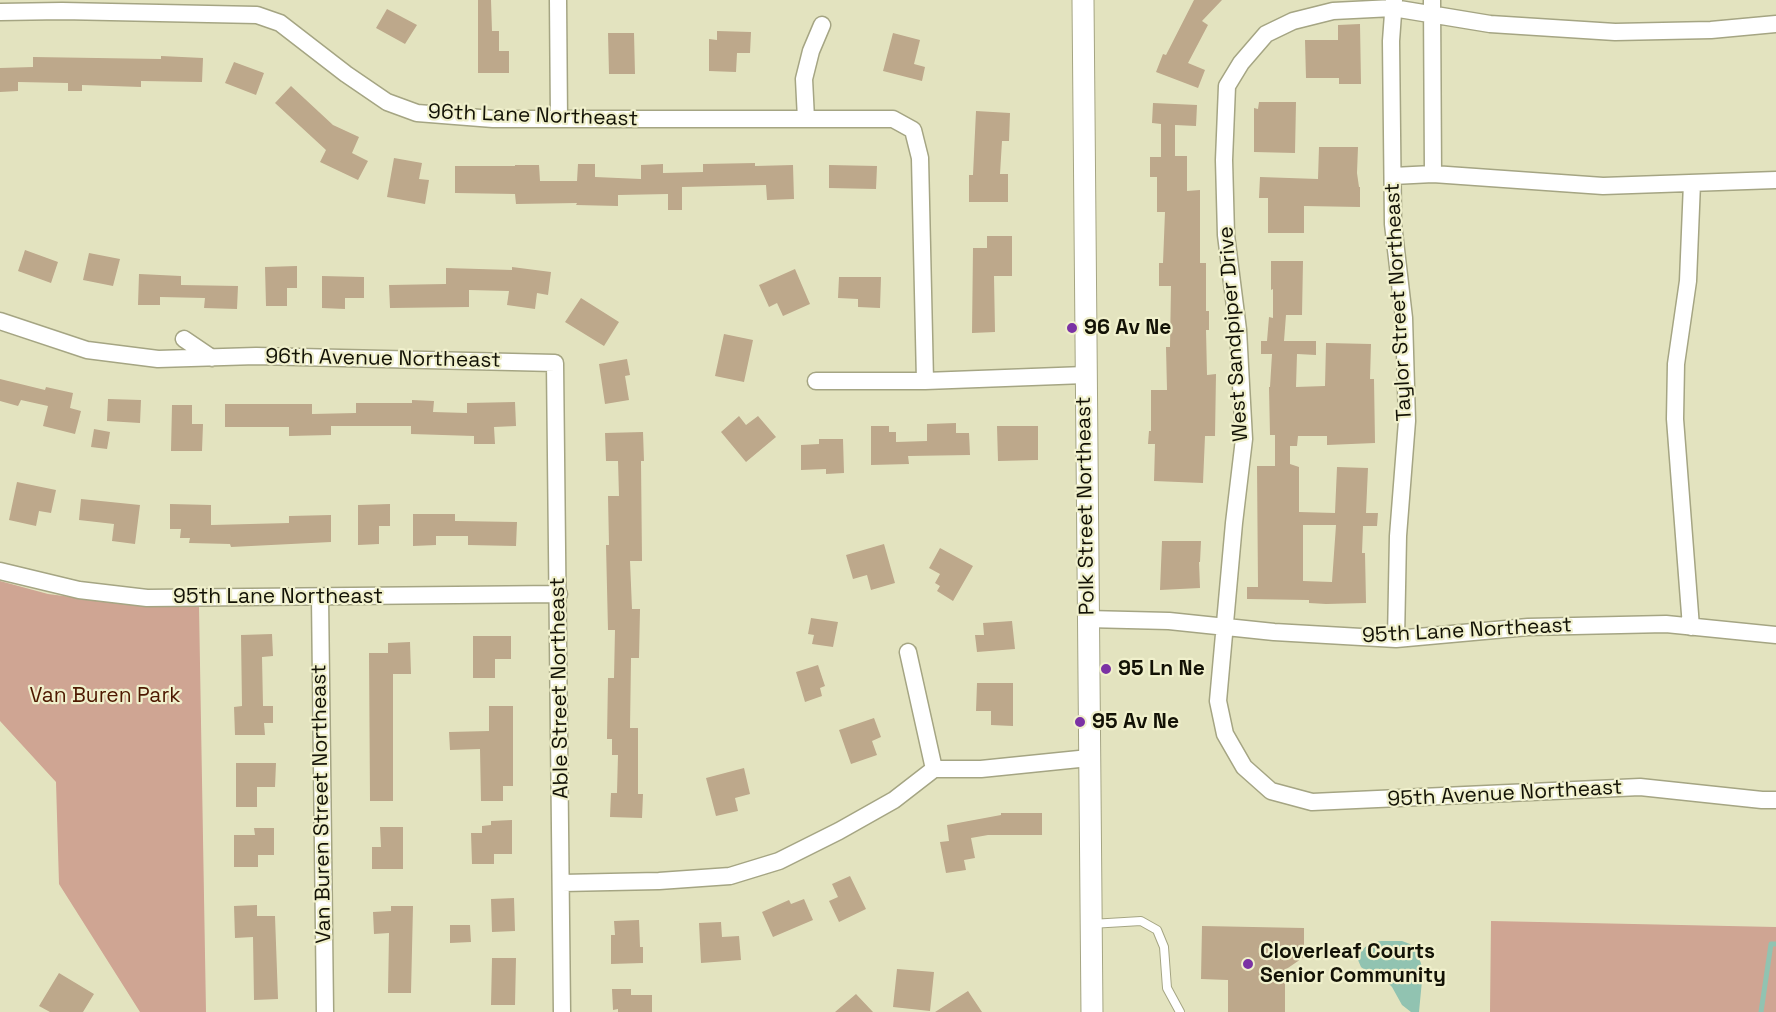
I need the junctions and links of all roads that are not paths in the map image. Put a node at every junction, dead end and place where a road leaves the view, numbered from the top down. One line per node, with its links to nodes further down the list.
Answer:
1 (558, 0): 8 (street)
2 (1083, 0): 18 (street, Polk Street Northeast)
3 (1394, 4): 4 (street); 11 (street, Taylor Street Northeast); 25 (street, West Sandpiper Drive)
4 (1432, 7): 7 (street); 10 (street, Taylor Street Northeast)
5 (0, 12): 8 (street, 96th Lane Northeast)
6 (822, 24): 9 (street)
7 (1776, 24)
8 (559, 119): 9 (street, 96th Lane Northeast)
9 (806, 119): 20 (street, 96th Lane Northeast)
10 (1433, 174): 11 (street); 13 (street)
11 (1393, 176): 28 (street, Taylor Street Northeast)
12 (1776, 180): 13 (street)
13 (1692, 183): 26 (street)
14 (0, 321): 16 (street, 96th Avenue Northeast)
15 (184, 339): 16 (street)
16 (212, 358): 17 (street, 96th Avenue Northeast)
17 (555, 363): 22 (street, Able Street Northeast)
18 (1085, 375): 20 (street); 24 (street, Polk Street Northeast)
19 (816, 381): 20 (street)
20 (925, 381)
21 (0, 571): 23 (street, 95th Lane Northeast)
22 (559, 594): 23 (street, 95th Lane Northeast); 34 (street, Able Street Northeast)
23 (320, 597): 36 (street, Van Buren Street Northeast)
24 (1087, 619): 25 (street, 95th Lane Northeast); 30 (street, Polk Street Northeast)
25 (1225, 627): 28 (street, 95th Lane Northeast); 31 (street, West Sandpiper Drive)
26 (1691, 627): 27 (street, 95th Lane Northeast); 28 (street, 95th Lane Northeast)
27 (1776, 635)
28 (1396, 639)
29 (908, 652): 32 (street)
30 (1089, 758): 32 (street); 35 (street, Polk Street Northeast)
31 (1244, 766): 33 (street, 95th Avenue Northeast)
32 (934, 769): 34 (street)
33 (1776, 800)
34 (562, 883): 37 (street, Able Street Northeast)
35 (1090, 924): 38 (street, Polk Street Northeast); 39 (lane)
36 (325, 1012)
37 (562, 1012)
38 (1092, 1012)
39 (1180, 1012)

